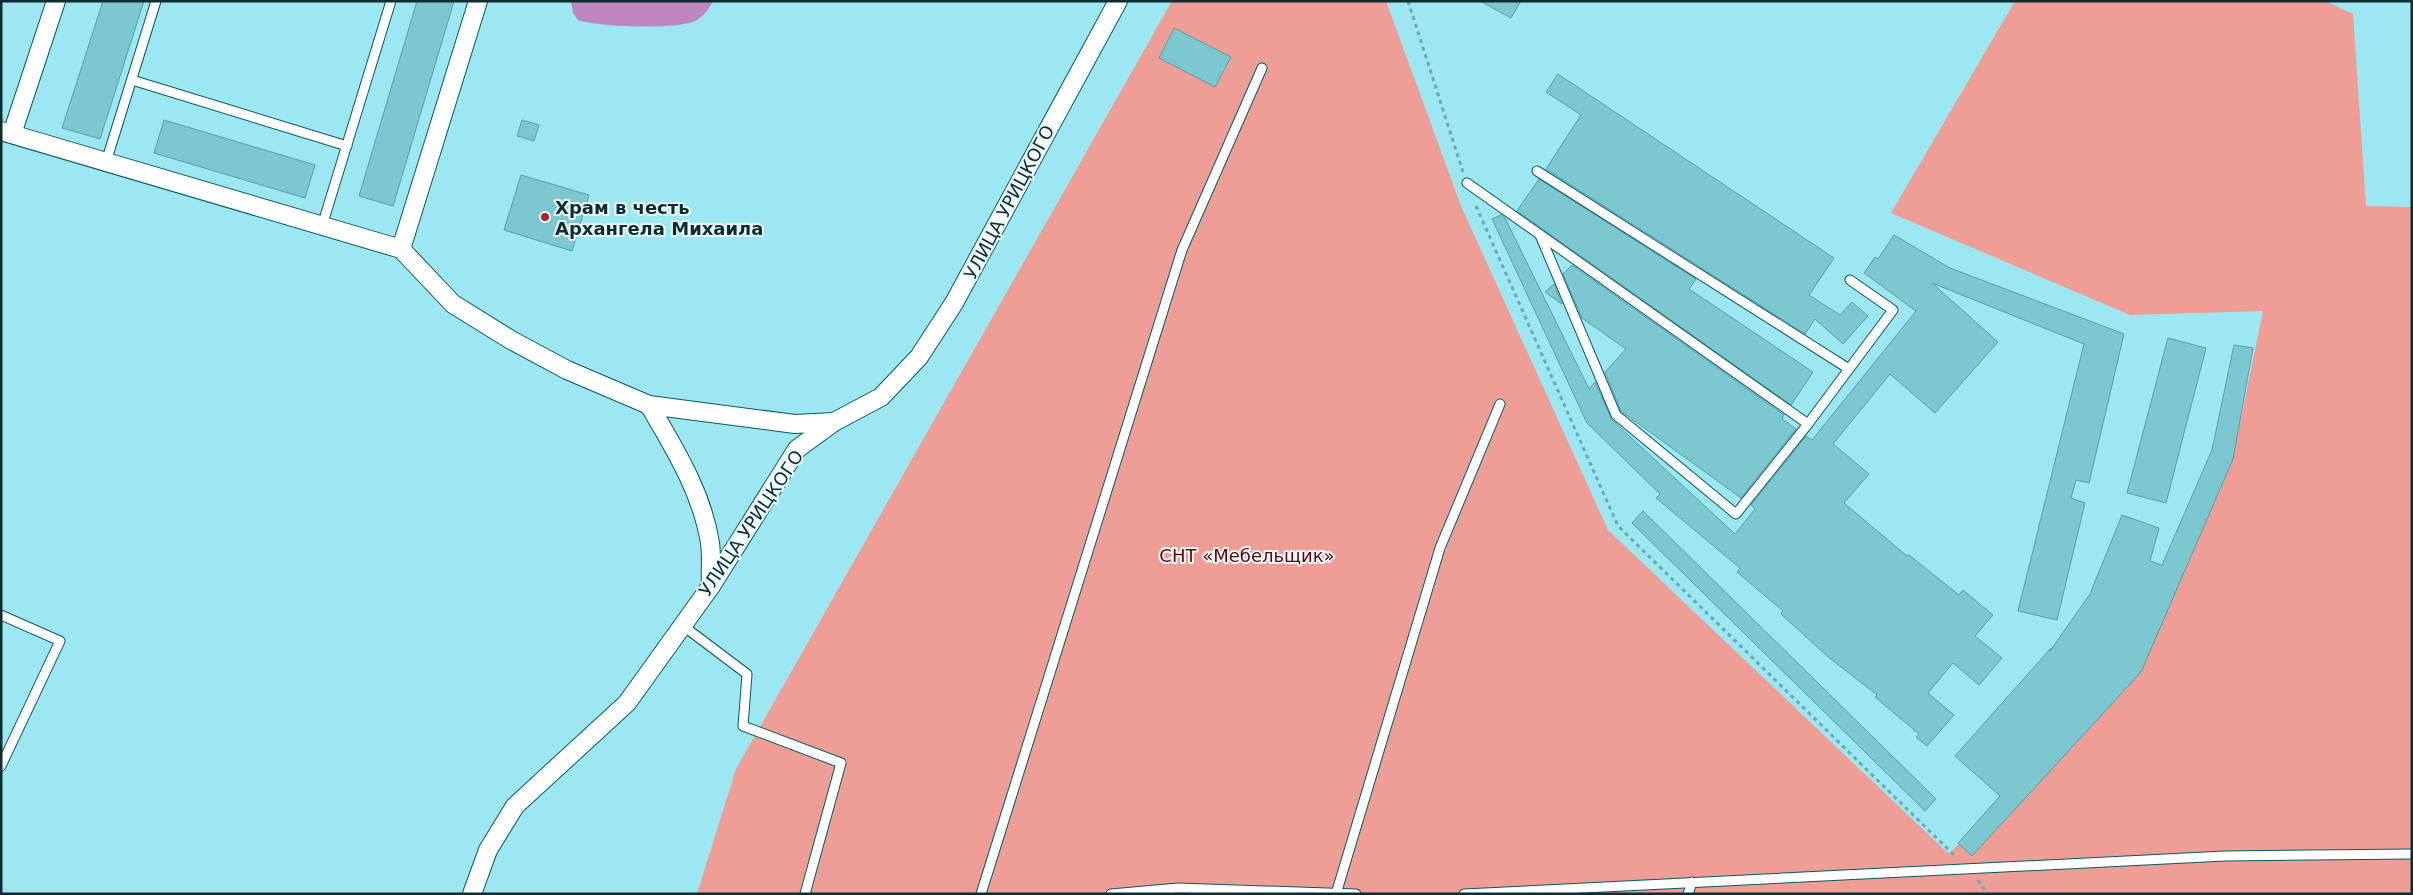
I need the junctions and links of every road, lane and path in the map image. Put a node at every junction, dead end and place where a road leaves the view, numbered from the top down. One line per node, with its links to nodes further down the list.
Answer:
1 (56, 1): 9 (street)
2 (156, 1): 8 (lane)
3 (391, 1): 10 (lane)
4 (478, 1): 16 (street)
5 (1118, 1): 21 (street, УЛИЦА УРИЦКОГО)
6 (1408, 1): 13 (path)
7 (1262, 68): 33 (lane)
8 (132, 80): 10 (lane); 11 (lane)
9 (7, 133): 11 (street)
10 (347, 146): 14 (lane)
11 (106, 162): 14 (street)
12 (1537, 171): 18 (lane)
13 (1467, 183): 15 (lane); 28 (path)
14 (322, 226): 16 (street)
15 (1540, 235): 22 (lane); 22 (lane)
16 (401, 249): 20 (street)
17 (1850, 280): 18 (lane)
18 (1849, 369): 22 (lane)
19 (1500, 404): 30 (lane)
20 (648, 405): 21 (street); 23 (street)
21 (834, 422): 23 (street, УЛИЦА УРИЦКОГО)
22 (1808, 424)
23 (711, 586): 25 (street, УЛИЦА УРИЦКОГО)
24 (1, 615): 26 (lane)
25 (682, 625): 31 (street, УЛИЦА УРИЦКОГО); 32 (lane)
26 (1, 766)
27 (2412, 854): 28 (lane)
28 (1968, 869): 29 (lane); 38 (path)
29 (1692, 882): 36 (lane); 37 (lane)
30 (1336, 893): 34 (lane); 35 (lane)
31 (472, 894)
32 (805, 894)
33 (980, 894)
34 (1111, 894)
35 (1356, 894)
36 (1464, 894)
37 (1688, 894)
38 (1988, 894)

